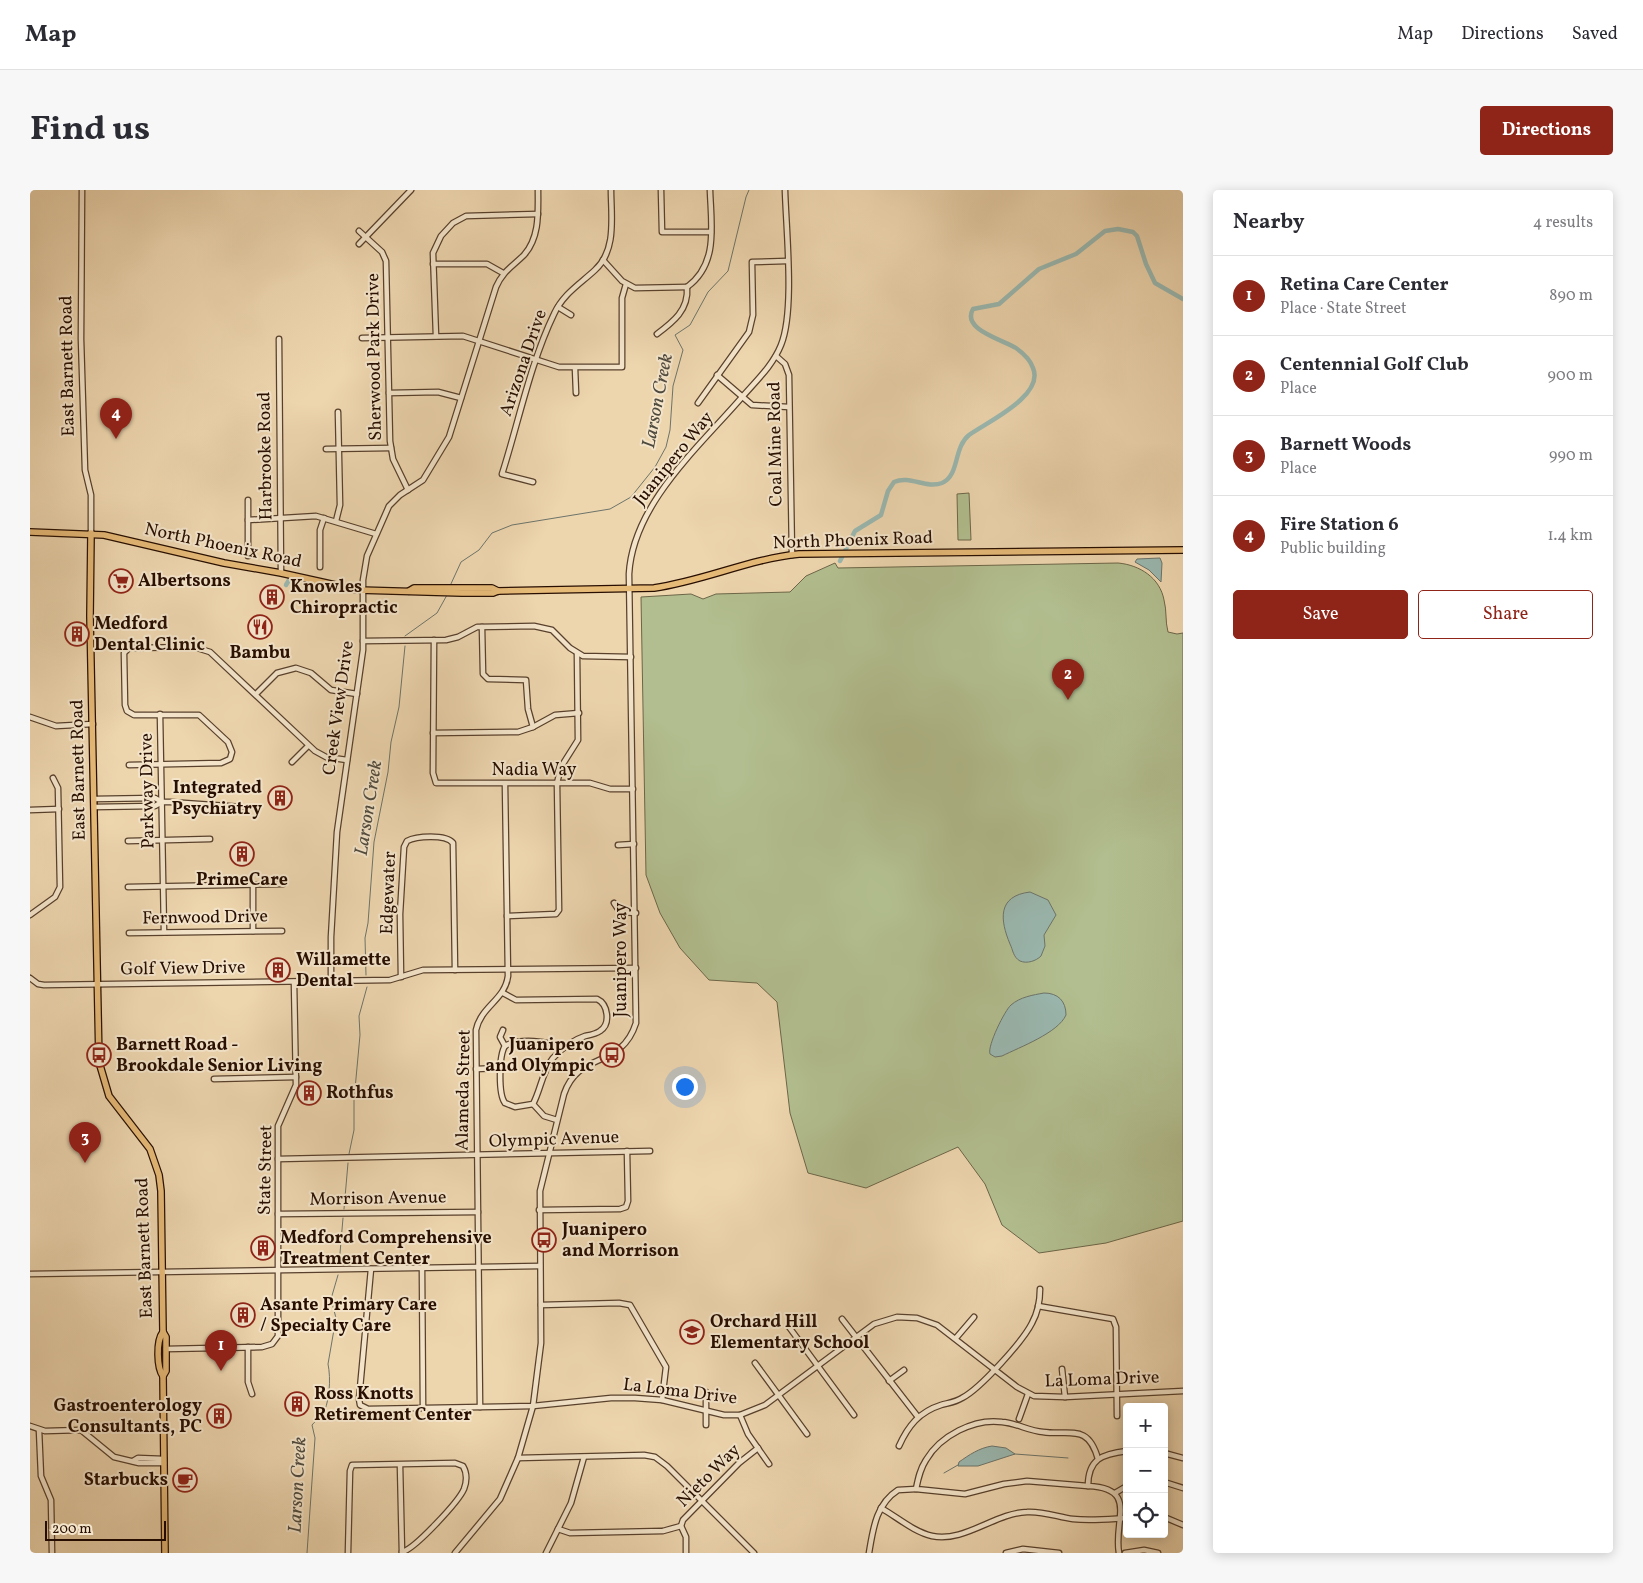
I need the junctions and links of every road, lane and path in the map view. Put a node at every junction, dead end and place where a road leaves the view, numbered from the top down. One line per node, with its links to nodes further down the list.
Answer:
1 (82, 190): 49 (street, East Barnett Road)
2 (411, 190): 11 (street)
3 (538, 190): 8 (street, Creek View Drive)
4 (611, 190): 13 (street, Arizona Drive)
5 (661, 190): 10 (street)
6 (710, 190): 10 (street)
7 (785, 190): 14 (street, Coal Mine Road)
8 (538, 214): 15 (street); 16 (street, Creek View Drive)
9 (359, 231): 11 (street, Sherwood Park Drive)
10 (711, 232): 18 (street)
11 (366, 236): 12 (street); 23 (street, Sherwood Park Drive)
12 (359, 244)
13 (603, 260): 17 (street); 19 (street, Arizona Drive)
14 (787, 261): 27 (street, Coal Mine Road); 30 (street)
15 (433, 264): 16 (street); 22 (street)
16 (503, 273): 26 (street, Creek View Drive)
17 (626, 284): 18 (street); 29 (street)
18 (687, 287): 21 (street)
19 (558, 307): 20 (street); 28 (street, Arizona Drive)
20 (570, 315)
21 (657, 334)
22 (436, 336): 23 (street); 26 (street)
23 (388, 337): 24 (street); 31 (street, Sherwood Park Drive)
24 (362, 338)
25 (279, 339): 45 (street, Harbrooke Road)
26 (480, 341): 28 (street); 34 (street, Creek View Drive)
27 (776, 356): 33 (street, Juanipero Way); 36 (street, Coal Mine Road)
28 (537, 358): 29 (street); 41 (street, Arizona Drive)
29 (576, 368): 32 (street)
30 (717, 376): 33 (street); 35 (street)
31 (389, 393): 34 (street); 38 (street, Sherwood Park Drive)
32 (576, 393)
33 (742, 397): 36 (street); 56 (street, Juanipero Way)
34 (461, 398): 42 (street, Creek View Drive)
35 (698, 403)
36 (789, 406): 52 (street, Coal Mine Road)
37 (338, 412): 40 (street)
38 (391, 448): 40 (street); 42 (street, Sherwood Park Drive)
39 (326, 449): 40 (street)
40 (339, 449): 47 (street)
41 (533, 482)
42 (408, 490): 50 (street, Creek View Drive)
43 (248, 500): 46 (street)
44 (324, 518): 45 (street); 47 (street); 54 (street)
45 (280, 519): 46 (street); 55 (street, Harbrooke Road)
46 (248, 520): 53 (street)
47 (336, 521): 50 (street)
48 (30, 532): 49 (main road, North Phoenix Road)
49 (91, 534): 55 (main road, North Phoenix Road); 68 (main road, East Barnett Road)
50 (376, 534): 57 (street, Creek View Drive)
51 (1183, 550): 52 (main road, North Phoenix Road)
52 (792, 555): 56 (main road, North Phoenix Road)
53 (248, 556)
54 (320, 567)
55 (281, 572): 57 (main road, North Phoenix Road)
56 (630, 589): 57 (main road, North Phoenix Road); 62 (street, Juanipero Way)
57 (362, 591): 60 (street, Creek View Drive)
58 (482, 627): 59 (street); 61 (street); 69 (street)
59 (434, 640): 60 (street); 70 (street)
60 (364, 641): 64 (street, Creek View Drive)
61 (578, 654): 62 (street); 65 (street)
62 (631, 657): 79 (street, Juanipero Way)
63 (256, 694): 64 (street); 66 (street, Parkway Drive); 71 (street)
64 (357, 694): 72 (street, Creek View Drive)
65 (579, 713): 69 (street); 78 (street)
66 (160, 714): 75 (street, Parkway Drive); 75 (street)
67 (30, 717): 68 (street)
68 (93, 724): 80 (main road, East Barnett Road)
69 (533, 727): 70 (street)
70 (433, 733): 77 (street, Nadia Way)
71 (308, 746): 72 (street); 73 (street)
72 (347, 760): 108 (street, Creek View Drive)
73 (292, 762)
74 (129, 764): 75 (street)
75 (161, 764): 81 (street, Parkway Drive)
76 (53, 778): 84 (street)
77 (505, 784): 78 (street, Nadia Way); 98 (street)
78 (557, 784): 79 (street, Nadia Way); 98 (street)
79 (633, 789): 89 (street, Juanipero Way)
80 (94, 799): 81 (street); 82 (main road, East Barnett Road)
81 (162, 802): 82 (street); 83 (street); 87 (street, Parkway Drive)
82 (94, 807): 110 (main road, East Barnett Road)
83 (242, 807)
84 (59, 809): 85 (street); 97 (street)
85 (30, 810)
86 (210, 839): 87 (street)
87 (162, 840): 88 (street); 93 (street, Parkway Drive)
88 (128, 841)
89 (634, 844): 90 (street); 96 (street, Juanipero Way)
90 (618, 845)
91 (283, 884): 92 (street)
92 (253, 885): 93 (street); 99 (street)
93 (163, 886): 94 (street); 101 (street, Parkway Drive)
94 (128, 887)
95 (614, 902): 96 (street)
96 (636, 913): 103 (street, Juanipero Way)
97 (30, 915)
98 (507, 916): 105 (street)
99 (253, 931): 100 (street, Fernwood Drive); 101 (street, Fernwood Drive)
100 (282, 931)
101 (164, 932): 102 (street, Fernwood Drive)
102 (129, 933)
103 (636, 968): 105 (street, Golf View Drive); 120 (street, Juanipero Way)
104 (455, 970): 105 (street, Golf View Drive); 107 (street, Golf View Drive); 107 (street, Edgewater)
105 (508, 970): 111 (street)
106 (30, 978): 110 (street, Golf View Drive)
107 (401, 978): 108 (street, Golf View Drive)
108 (331, 981): 109 (street, Golf View Drive)
109 (294, 982): 110 (street, Golf View Drive); 117 (street, State Street)
110 (98, 984): 134 (main road, East Barnett Road)
111 (503, 993): 114 (street); 115 (street, Alameda Street)
112 (503, 1030): 113 (street)
113 (504, 1046): 114 (street); 116 (street)
114 (562, 1050): 119 (street)
115 (476, 1068): 116 (street); 124 (street, Alameda Street)
116 (501, 1068): 119 (street)
117 (296, 1077): 118 (street); 125 (street, State Street)
118 (214, 1079)
119 (533, 1104): 120 (street)
120 (557, 1120): 123 (street, Juanipero Way)
121 (627, 1151): 122 (street, Olympic Avenue); 123 (street, Olympic Avenue); 126 (street)
122 (650, 1151)
123 (548, 1155): 124 (street, Olympic Avenue); 126 (street, Juanipero Way)
124 (477, 1156): 125 (street, Olympic Avenue); 127 (street, Alameda Street)
125 (278, 1159): 128 (street, State Street)
126 (539, 1210): 129 (street, Juanipero Way)
127 (478, 1212): 128 (street, Morrison Avenue); 130 (street, Alameda Street)
128 (278, 1214): 133 (street, State Street)
129 (540, 1266): 130 (street); 137 (street, Juanipero Way)
130 (479, 1267): 131 (street); 162 (street, Alameda Street)
131 (422, 1268): 132 (street); 164 (street)
132 (370, 1269): 133 (street); 164 (street, La Loma Drive)
133 (279, 1270): 134 (street); 145 (street, State Street)
134 (162, 1272): 135 (street); 142 (main road, East Barnett Road)
135 (30, 1274)
136 (1040, 1290): 138 (street)
137 (540, 1305): 161 (street); 163 (street, Juanipero Way)
138 (1038, 1306): 149 (street); 158 (street)
139 (974, 1317): 144 (street)
140 (842, 1319): 143 (street)
141 (789, 1328): 148 (street)
142 (163, 1332): 146 (main road, East Barnett Road); 152 (main road, East Barnett Road)
143 (856, 1336): 144 (street, La Loma Drive); 148 (street, La Loma Drive); 153 (street)
144 (956, 1338): 149 (street, La Loma Drive)
145 (248, 1347): 146 (street, State Street); 156 (street)
146 (166, 1349): 152 (main road, East Barnett Road)
147 (755, 1363): 159 (street)
148 (816, 1366): 159 (street, La Loma Drive); 167 (street)
149 (994, 1369): 157 (street, La Loma Drive); 169 (street)
150 (1062, 1369): 160 (street)
151 (904, 1370): 153 (street)
152 (163, 1376): 183 (main road, East Barnett Road)
153 (889, 1381): 169 (street)
154 (1183, 1391): 158 (street, La Loma Drive)
155 (706, 1392): 165 (street)
156 (252, 1394)
157 (1028, 1394): 160 (street, La Loma Drive); 170 (street)
158 (1117, 1394): 160 (street, La Loma Drive); 168 (street)
159 (778, 1395): 166 (street, La Loma Drive); 174 (street)
160 (1065, 1398)
161 (662, 1400): 163 (street, La Loma Drive); 165 (street, La Loma Drive)
162 (480, 1406): 163 (street, La Loma Drive); 164 (street, La Loma Drive)
163 (533, 1406): 180 (street, Juanipero Way)
164 (423, 1408)
165 (706, 1411): 166 (street, La Loma Drive); 171 (street)
166 (740, 1415): 176 (street)
167 (854, 1415)
168 (1117, 1416)
169 (918, 1417): 175 (street)
170 (1019, 1419)
171 (706, 1425)
172 (30, 1426): 173 (street)
173 (39, 1430): 183 (street); 200 (street)
174 (807, 1434)
175 (899, 1446)
176 (758, 1448): 184 (street); 192 (street, Nieto Way)
177 (1123, 1452): 182 (street)
178 (1168, 1454): 181 (street)
179 (584, 1457): 180 (street); 192 (street); 199 (street)
180 (518, 1458): 204 (street, Juanipero Way)
181 (1183, 1458)
182 (1098, 1459): 187 (street); 190 (street)
183 (164, 1461): 201 (main road, East Barnett Road)
184 (769, 1464)
185 (400, 1465): 202 (street); 203 (street); 203 (street)
186 (1168, 1483): 189 (street)
187 (1088, 1486): 190 (street); 191 (street)
188 (1123, 1488): 191 (street)
189 (1183, 1488)
190 (916, 1489): 193 (street)
191 (1115, 1493): 194 (street)
192 (701, 1501): 198 (street, Nieto Way); 207 (street)
193 (881, 1508): 194 (street); 208 (street)
194 (1120, 1519): 195 (street); 211 (street)
195 (1123, 1519)
196 (1168, 1519): 197 (street)
197 (1183, 1525)
198 (681, 1526): 199 (street); 206 (street, Nieto Way)
199 (558, 1529): 205 (street)
200 (52, 1553)
201 (165, 1553)
202 (348, 1553)
203 (402, 1553)
204 (456, 1553)
205 (546, 1553)
206 (686, 1553)
207 (754, 1553)
208 (869, 1553)
209 (1006, 1553): 210 (street)
210 (1059, 1553)
211 (1119, 1553)
212 (1124, 1553): 213 (street)
213 (1158, 1553)

